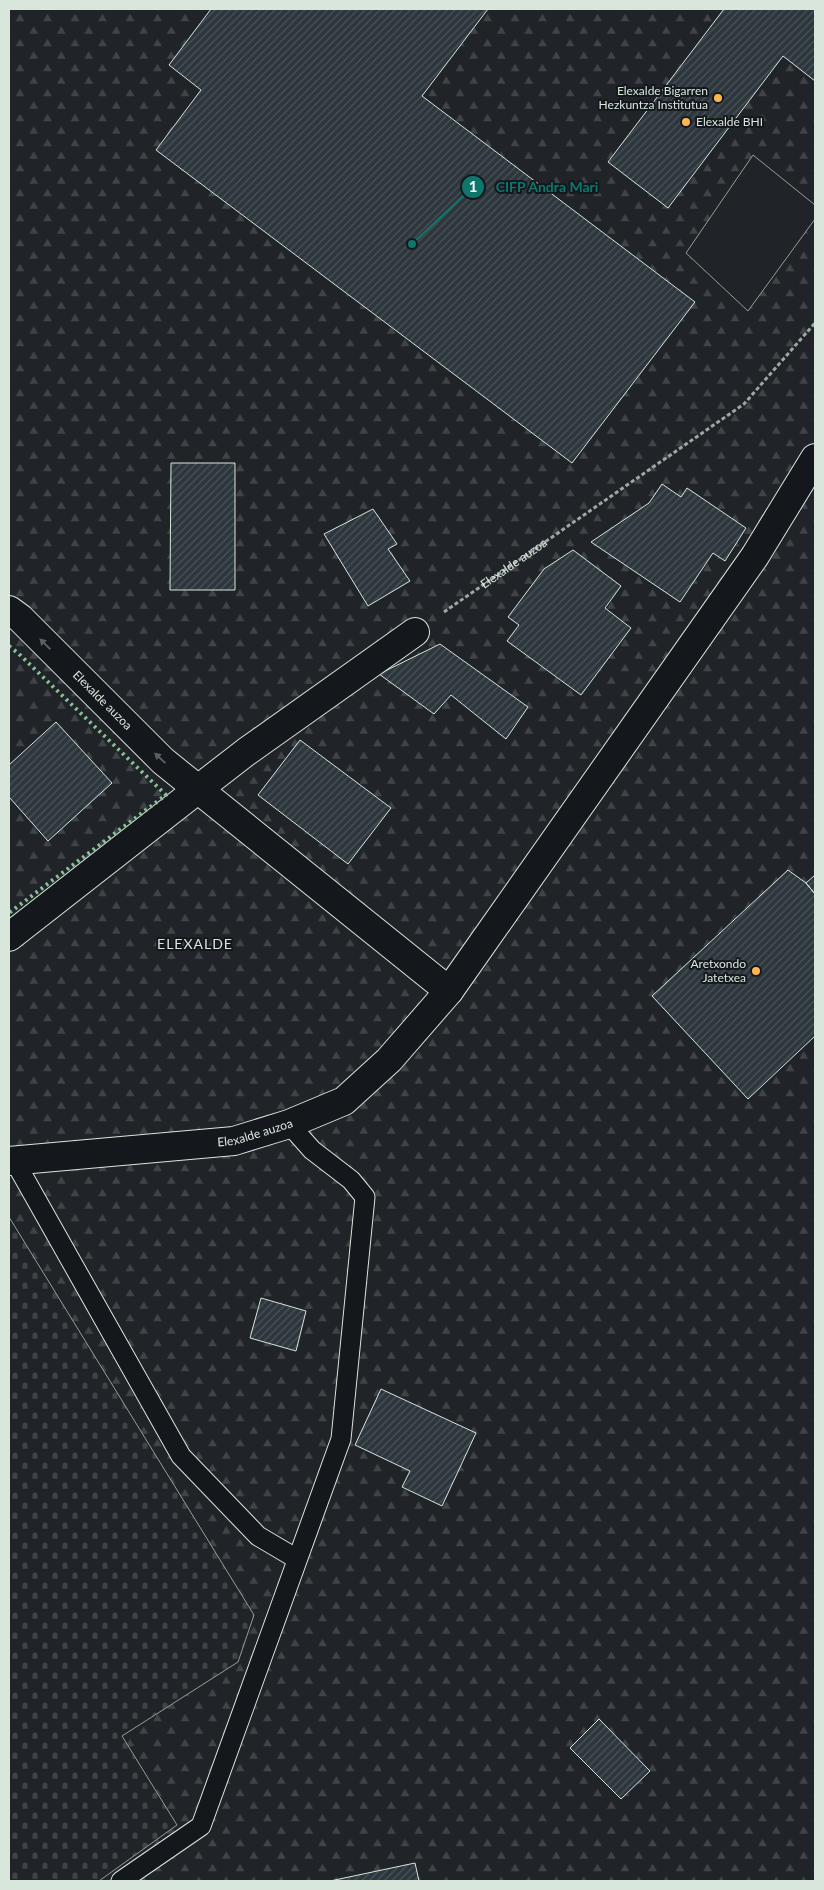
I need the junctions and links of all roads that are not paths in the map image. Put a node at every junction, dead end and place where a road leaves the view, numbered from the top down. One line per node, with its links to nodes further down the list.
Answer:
1 (815, 458): 6 (street, Elexalde auzoa)
2 (9, 610): 4 (street, Elexalde auzoa, one-way to 2)
3 (415, 632): 4 (street)
4 (197, 790): 5 (street); 6 (street, Elexalde auzoa)
5 (9, 937)
6 (449, 991): 7 (street, Elexalde auzoa)
7 (289, 1124): 8 (street, Elexalde auzoa); 9 (lane)
8 (11, 1160): 9 (lane)
9 (297, 1559): 10 (lane)
10 (121, 1881)

